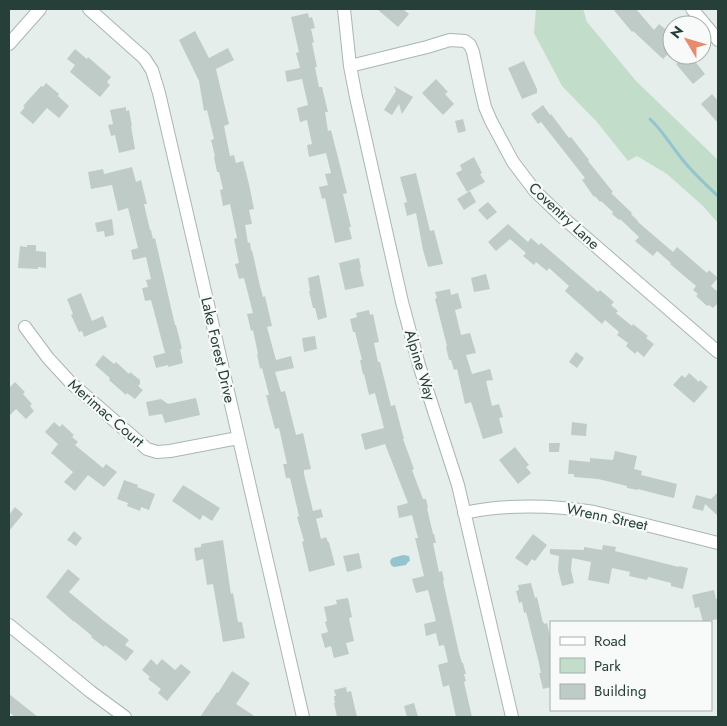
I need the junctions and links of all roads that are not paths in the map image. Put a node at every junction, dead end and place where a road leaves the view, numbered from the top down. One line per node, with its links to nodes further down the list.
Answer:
1 (40, 9): 6 (street)
2 (89, 9): 10 (street, Lake Forest Drive)
3 (344, 9): 7 (street, Alpine Way)
4 (692, 9): 5 (street)
5 (718, 40)
6 (9, 44)
7 (350, 66): 9 (street, Coventry Lane); 11 (street, Alpine Way)
8 (25, 327): 10 (street, Merimac Court)
9 (718, 352)
10 (238, 438): 15 (street, Lake Forest Drive)
11 (464, 513): 12 (street, Wrenn Street); 16 (street, Alpine Way)
12 (718, 543)
13 (9, 625): 14 (street)
14 (125, 717)
15 (302, 717)
16 (512, 717)

